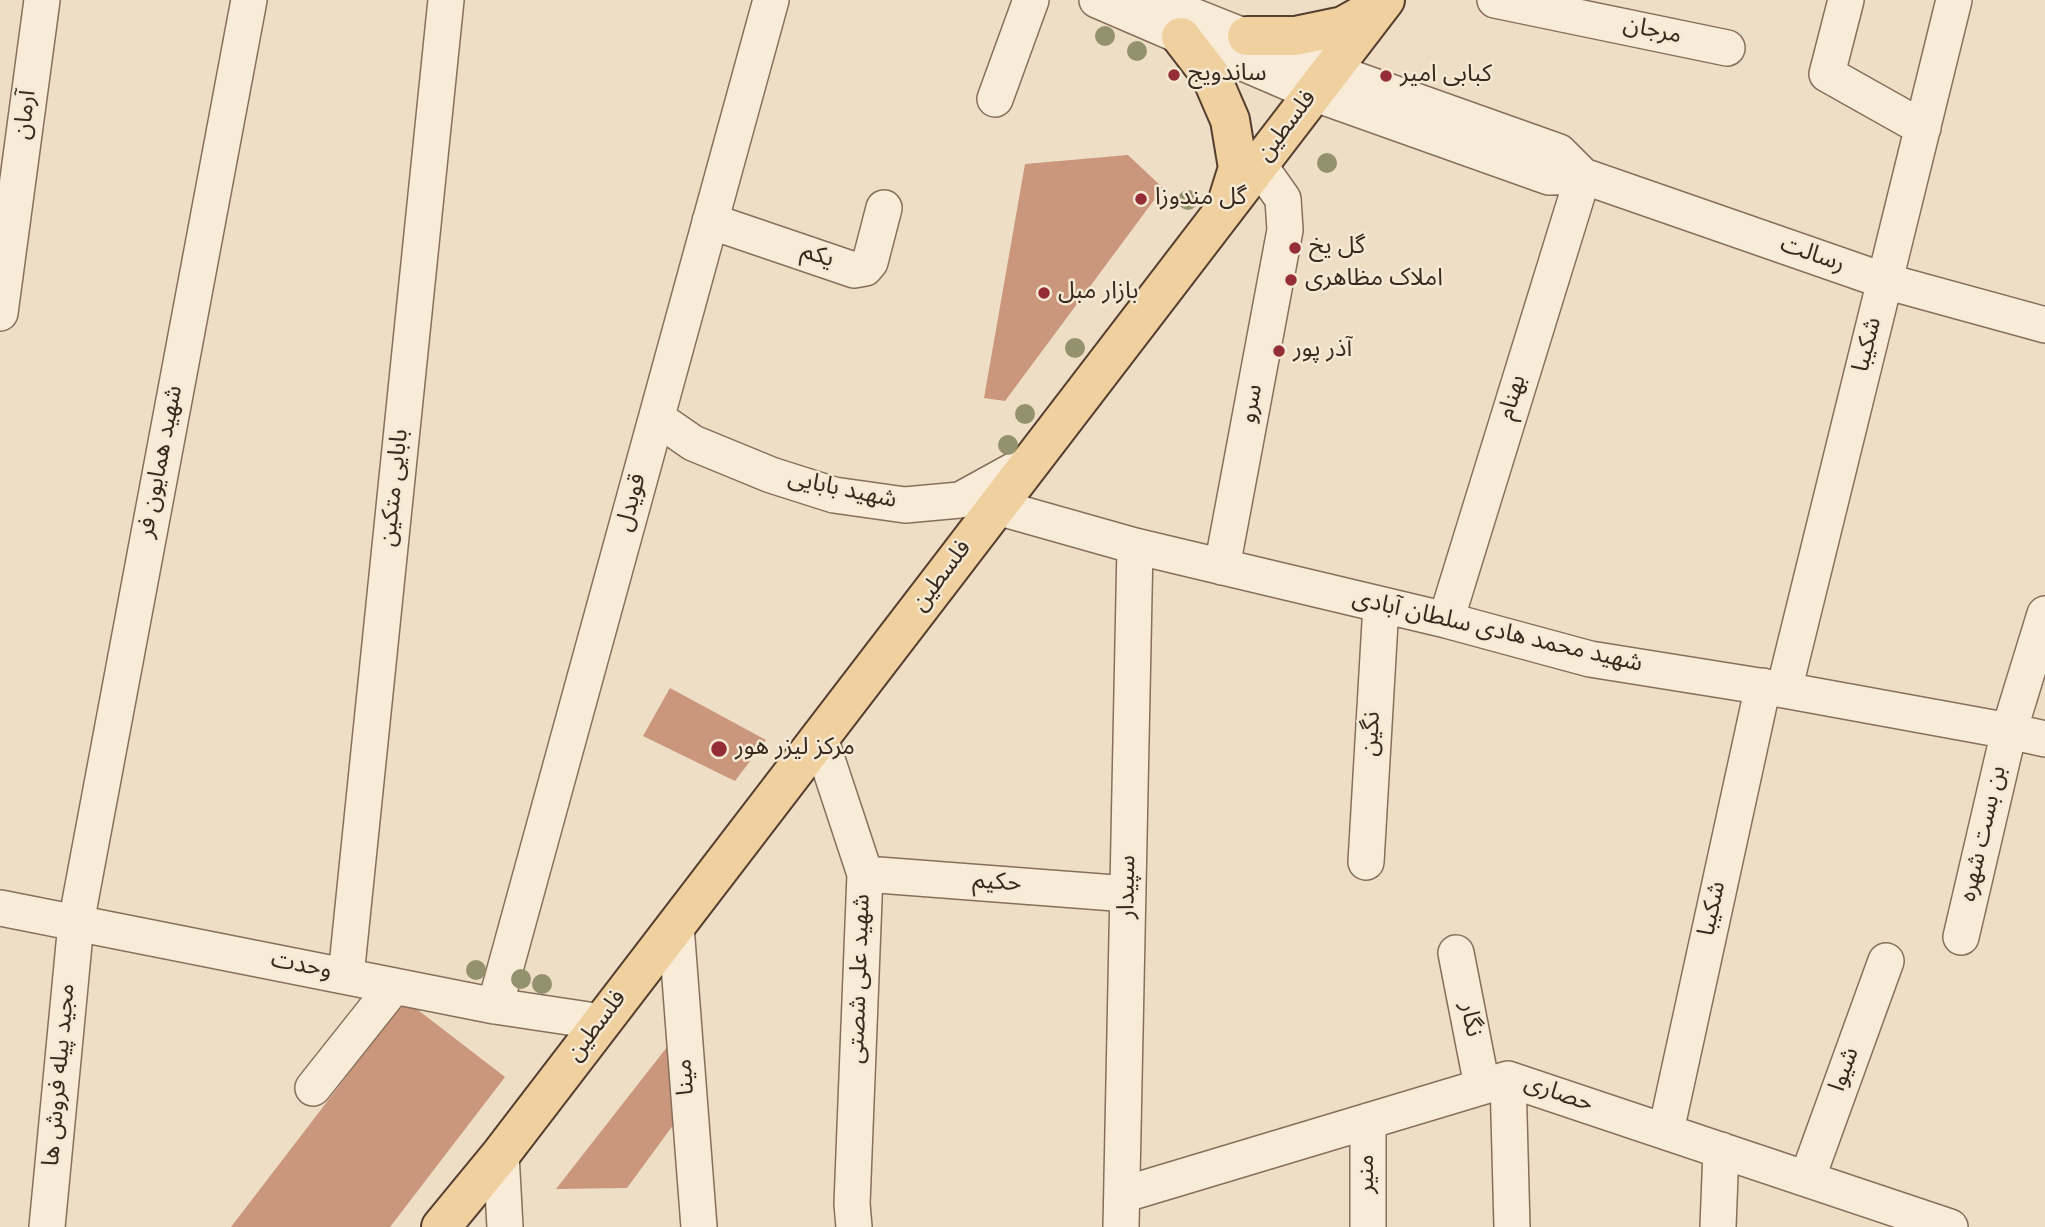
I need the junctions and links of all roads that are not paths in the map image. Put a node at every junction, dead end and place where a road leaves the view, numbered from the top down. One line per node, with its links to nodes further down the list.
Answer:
1 (42, 0): 23 (street, آرمان)
2 (249, 0): 43 (street, شهید همایون فر)
3 (446, 0): 48 (street, بابایی متکین)
4 (771, 0): 22 (street, قویدل)
5 (1031, 0): 16 (street)
6 (1097, 0): 13 (street)
7 (1153, 0): 12 (street)
8 (1495, 0): 14 (street, مرجان)
9 (1846, 0): 17 (street)
10 (1954, 0): 17 (street, شکیبا)
11 (1383, 2): 12 (main road); 15 (main road, فلسطین)
12 (1247, 36): 15 (street)
13 (1181, 37): 15 (street); 21 (main road)
14 (1727, 48)
15 (1322, 82): 18 (main road, فلسطین); 19 (street, رسالت)
16 (995, 99)
17 (1923, 128): 24 (street, شکیبا)
18 (1259, 165): 21 (main road, فلسطین); 31 (street, سرو)
19 (1583, 176): 24 (street, رسالت); 34 (street, بهنام)
20 (884, 208): 22 (street, یکم)
21 (1225, 209): 28 (main road, فلسطین)
22 (710, 221): 27 (street, قویدل)
23 (3, 271): 25 (street, آرمان)
24 (1885, 281): 26 (street, رسالت); 35 (street, شکیبا)
25 (0, 313)
26 (2045, 325)
27 (656, 418): 28 (street, شهید بابایی); 50 (street, قویدل)
28 (1032, 461): 29 (main road, فلسطین)
29 (996, 507): 30 (street, شهید محمد هادی سلطان آبادی); 37 (main road, فلسطین)
30 (1135, 547): 31 (street, شهید محمد هادی سلطان آبادی); 41 (street, سپیدار)
31 (1222, 568): 32 (street, شهید محمد هادی سلطان آبادی)
32 (1381, 605): 34 (street, شهید محمد هادی سلطان آبادی); 39 (street, نگین)
33 (2045, 614): 36 (street, بن بست شهره)
34 (1446, 620): 35 (street, شهید محمد هادی سلطان آبادی)
35 (1773, 688): 36 (street, شهید محمد هادی سلطان آبادی); 55 (street, شکیبا)
36 (2009, 731): 38 (street, شهید محمد هادی سلطان آبادی); 45 (street, بن بست شهره)
37 (820, 738): 40 (street, شهید علی شصتی); 44 (main road, فلسطین)
38 (2045, 740)
39 (1366, 862)
40 (865, 874): 41 (street, حکیم); 66 (street, شهید علی شصتی)
41 (1128, 894): 59 (street, سپیدار)
42 (0, 908): 43 (street, وحدت)
43 (76, 923): 48 (street, وحدت); 61 (street, مجید پیله فروش ها)
44 (676, 926): 51 (main road, فلسطین); 65 (street, مینا)
45 (1961, 937)
46 (1455, 953): 52 (street, نگار)
47 (1886, 961): 58 (street, شیوا)
48 (346, 976): 49 (street, وحدت)
49 (394, 986): 50 (street, وحدت); 53 (street)
50 (495, 1006): 51 (street, وحدت)
51 (603, 1022): 57 (main road, فلسطین)
52 (1495, 1082): 54 (street); 55 (street, حصاری); 68 (street, نگار)
53 (313, 1088)
54 (1368, 1121): 59 (street); 67 (street, منیر)
55 (1666, 1131): 56 (street, حصاری)
56 (1721, 1150): 58 (street, حصاری); 69 (street)
57 (501, 1154): 62 (main road); 63 (main road); 64 (street)
58 (1807, 1179): 60 (street, حصاری)
59 (1122, 1211)
60 (1904, 1219): 70 (street, حصاری)
61 (47, 1227)
62 (441, 1227)
63 (460, 1227)
64 (505, 1227)
65 (699, 1227)
66 (854, 1227)
67 (1368, 1227)
68 (1512, 1227)
69 (1718, 1227)
70 (1950, 1227)

